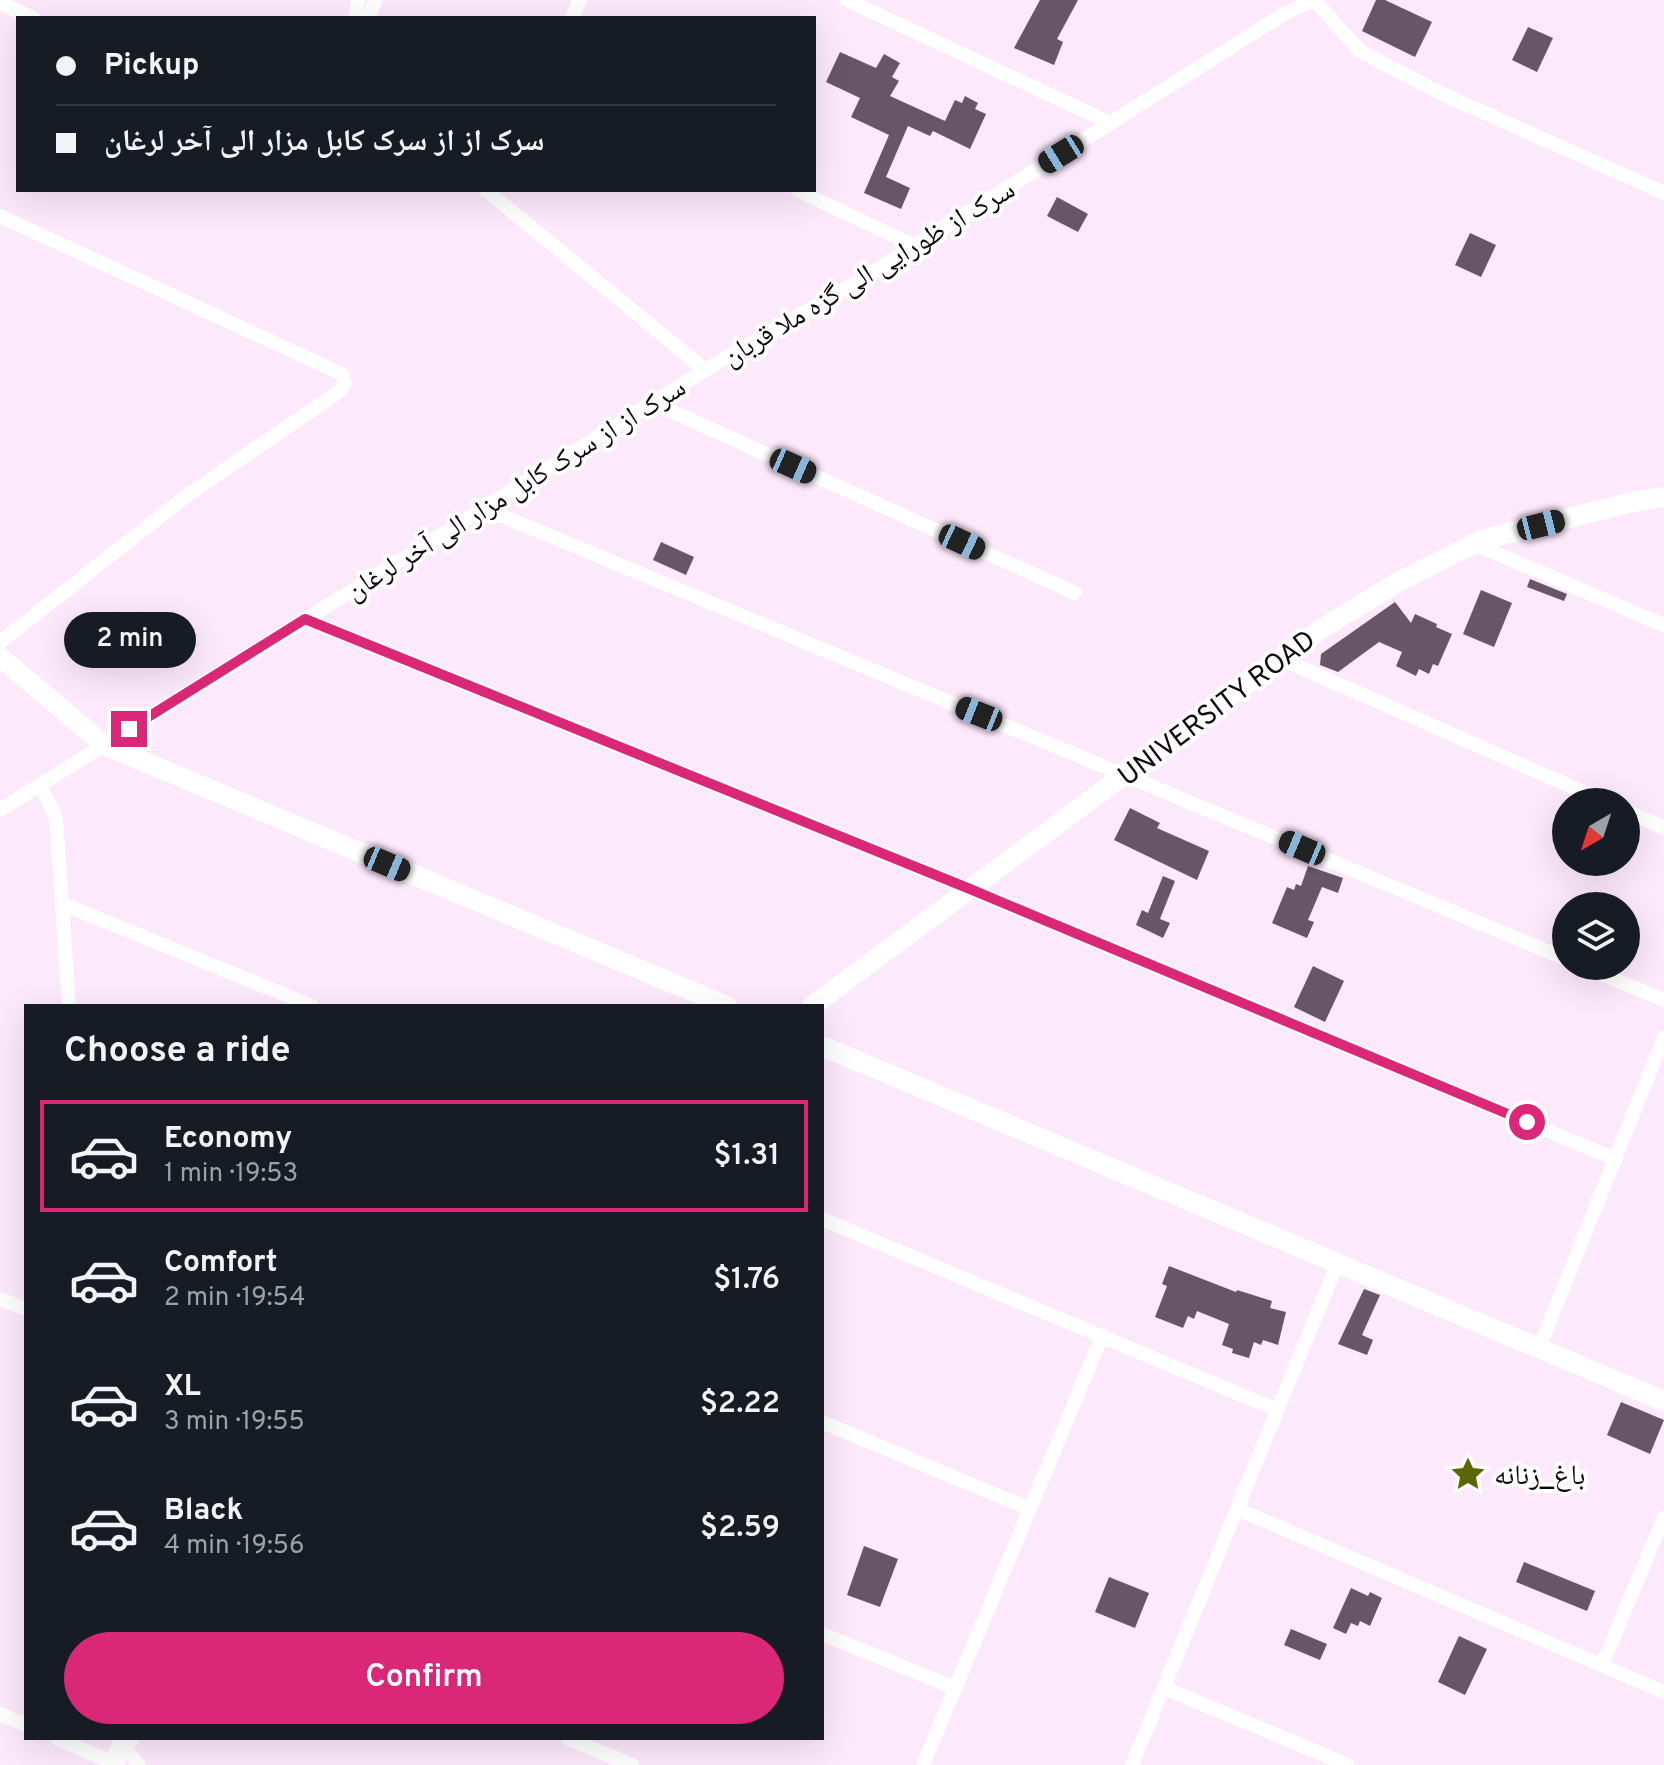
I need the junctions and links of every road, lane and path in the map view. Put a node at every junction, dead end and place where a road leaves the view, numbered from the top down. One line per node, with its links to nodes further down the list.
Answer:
1 (847, 0): 5 (street)
2 (1314, 0): 5 (street, سرک از ظورایی الی گزه ملا قربان); 8 (street)
3 (0, 3): 4 (street)
4 (29, 16)
5 (1110, 123): 10 (street, سرک از ظورایی الی گزه ملا قربان)
6 (490, 192): 11 (street, سرک از ظورایی الی گزه ملا قربان)
7 (801, 192): 10 (street)
8 (1664, 193)
9 (0, 216): 19 (street)
10 (915, 246): 11 (street, سرک از ظورایی الی گزه ملا قربان)
11 (705, 370): 12 (street, سرک از از سرک کابل مزار الی آخر لرغان)
12 (653, 403): 14 (street, سرک از از سرک کابل مزار الی آخر لرغان); 16 (street)
13 (1664, 497): 15 (street, UNIVERSITY ROAD)
14 (483, 508): 17 (street, سرک از از سرک کابل مزار الی آخر لرغان); 23 (street)
15 (1474, 544): 18 (street); 21 (street, UNIVERSITY ROAD)
16 (1075, 593)
17 (305, 619): 22 (street, سرک از از سرک کابل مزار الی آخر لرغان); 29 (street)
18 (1664, 625)
19 (0, 642)
20 (0, 657): 22 (street)
21 (1281, 659): 23 (street, UNIVERSITY ROAD); 25 (street)
22 (104, 745): 24 (street, سرک از از سرک کابل مزار الی آخر لرغان); 36 (street)
23 (1125, 774): 29 (street, UNIVERSITY ROAD); 31 (street)
24 (40, 785): 26 (street, سرک از از سرک کابل مزار الی آخر لرغان); 30 (street)
25 (1574, 788)
26 (0, 810)
27 (1640, 817): 28 (street)
28 (1664, 828)
29 (970, 889): 37 (street, UNIVERSITY ROAD); 40 (street)
30 (63, 904): 34 (street); 35 (street)
31 (1552, 953)
32 (1616, 980): 33 (street)
33 (1664, 1000)
34 (69, 1004)
35 (307, 1004)
36 (722, 1004)
37 (815, 1004)
38 (1664, 1037): 40 (street)
39 (824, 1047): 42 (street)
40 (1615, 1159): 46 (street)
41 (824, 1220): 45 (street)
42 (1338, 1262): 46 (street); 48 (street)
43 (0, 1299): 44 (street)
44 (24, 1308)
45 (1102, 1336): 48 (street); 50 (street)
46 (1539, 1348): 47 (street)
47 (1664, 1401)
48 (1277, 1410): 51 (street)
49 (824, 1423): 50 (street)
50 (1030, 1509): 55 (street)
51 (1237, 1509): 54 (street); 56 (street)
52 (1664, 1517): 54 (street)
53 (824, 1635): 55 (street)
54 (1602, 1665): 57 (street)
55 (955, 1688): 65 (street)
56 (1164, 1688): 66 (street); 67 (street)
57 (1664, 1692)
58 (0, 1714): 59 (street)
59 (24, 1724)
60 (67, 1740): 62 (street)
61 (572, 1740): 64 (street)
62 (120, 1750): 63 (street)
63 (139, 1765)
64 (632, 1765)
65 (923, 1765)
66 (1132, 1765)
67 (1348, 1765)

